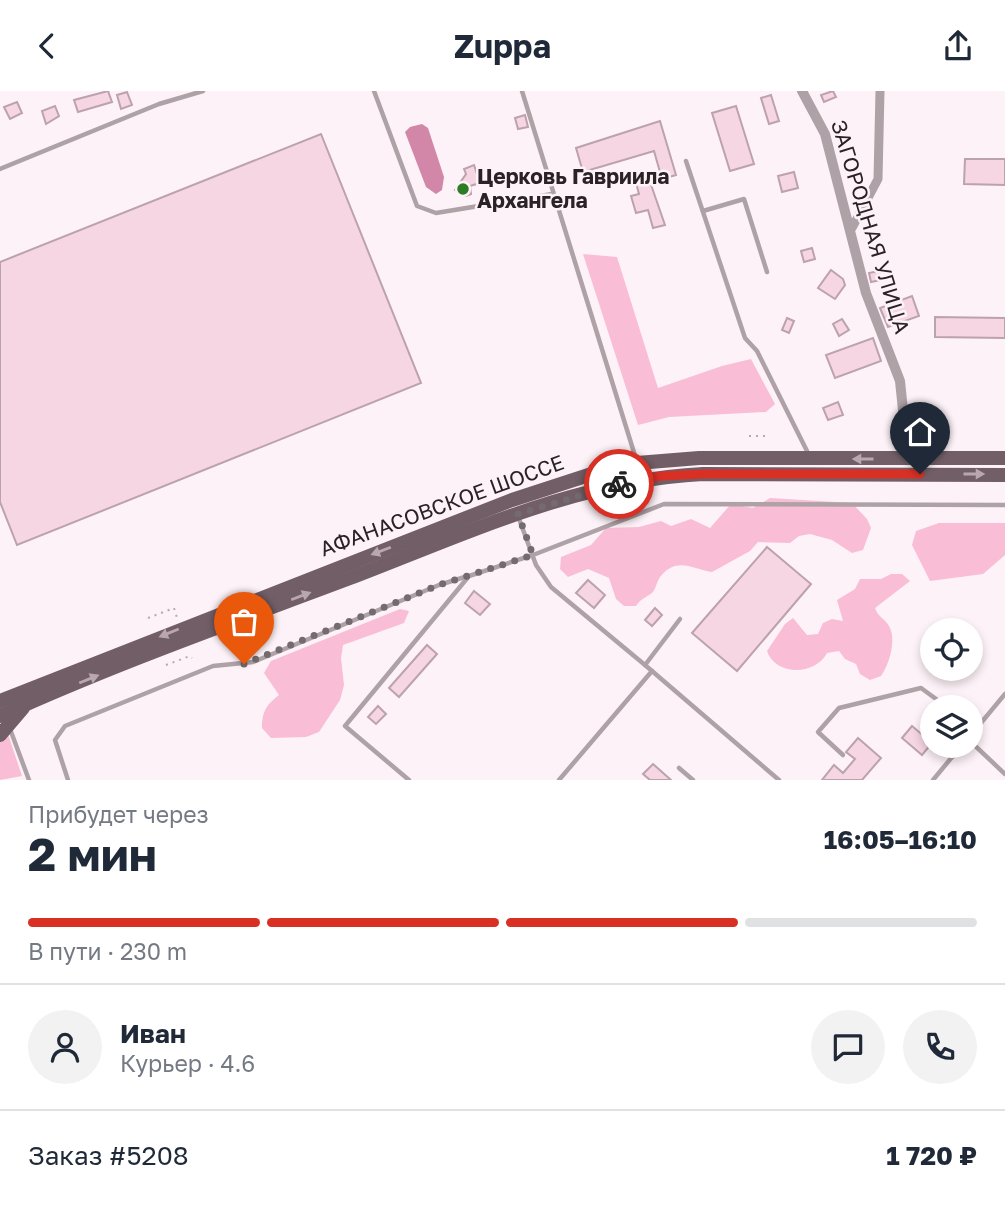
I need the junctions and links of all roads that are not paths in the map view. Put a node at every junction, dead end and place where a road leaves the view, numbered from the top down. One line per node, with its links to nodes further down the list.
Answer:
1 (203, 91): 7 (lane)
2 (374, 91): 8 (lane)
3 (522, 91): 8 (lane)
4 (802, 91): 10 (street, ЗАГОРОДНАЯ УЛИЦА)
5 (880, 91): 10 (street)
6 (686, 161): 9 (lane)
7 (0, 169)
8 (552, 194): 15 (lane)
9 (703, 211): 11 (lane); 13 (lane)
10 (852, 228): 14 (street, ЗАГОРОДНАЯ УЛИЦА)
11 (767, 272)
12 (1005, 458): 14 (main road, АФАНАСОВСКОЕ ШОССЕ)
13 (811, 459): 14 (main road, АФАНАСОВСКОЕ ШОССЕ, one-way to 13); 15 (main road, АФАНАСОВСКОЕ ШОССЕ)
14 (908, 459)
15 (637, 463): 18 (main road, АФАНАСОВСКОЕ ШОССЕ)
16 (1005, 475): 18 (main road, АФАНАСОВСКОЕ ШОССЕ, one-way to 16)
17 (1005, 505): 19 (lane)
18 (515, 507): 19 (lane); 26 (main road, АФАНАСОВСКОЕ ШОССЕ, one-way to 26); 28 (main road, АФАНАСОВСКОЕ ШОССЕ, one-way to 18)
19 (533, 555): 20 (lane); 22 (lane)
20 (469, 576): 35 (lane); 36 (lane)
21 (680, 619): 22 (lane)
22 (645, 665): 23 (lane)
23 (652, 671): 37 (lane); 39 (lane)
24 (1005, 694): 27 (lane)
25 (931, 695): 30 (lane)
26 (0, 701)
27 (983, 721)
28 (3, 725): 34 (lane)
29 (983, 753): 33 (lane)
30 (843, 755)
31 (951, 758): 40 (lane)
32 (680, 768): 38 (lane)
33 (1005, 773)
34 (29, 780)
35 (68, 780)
36 (409, 780)
37 (559, 780)
38 (693, 780)
39 (779, 780)
40 (933, 780)

